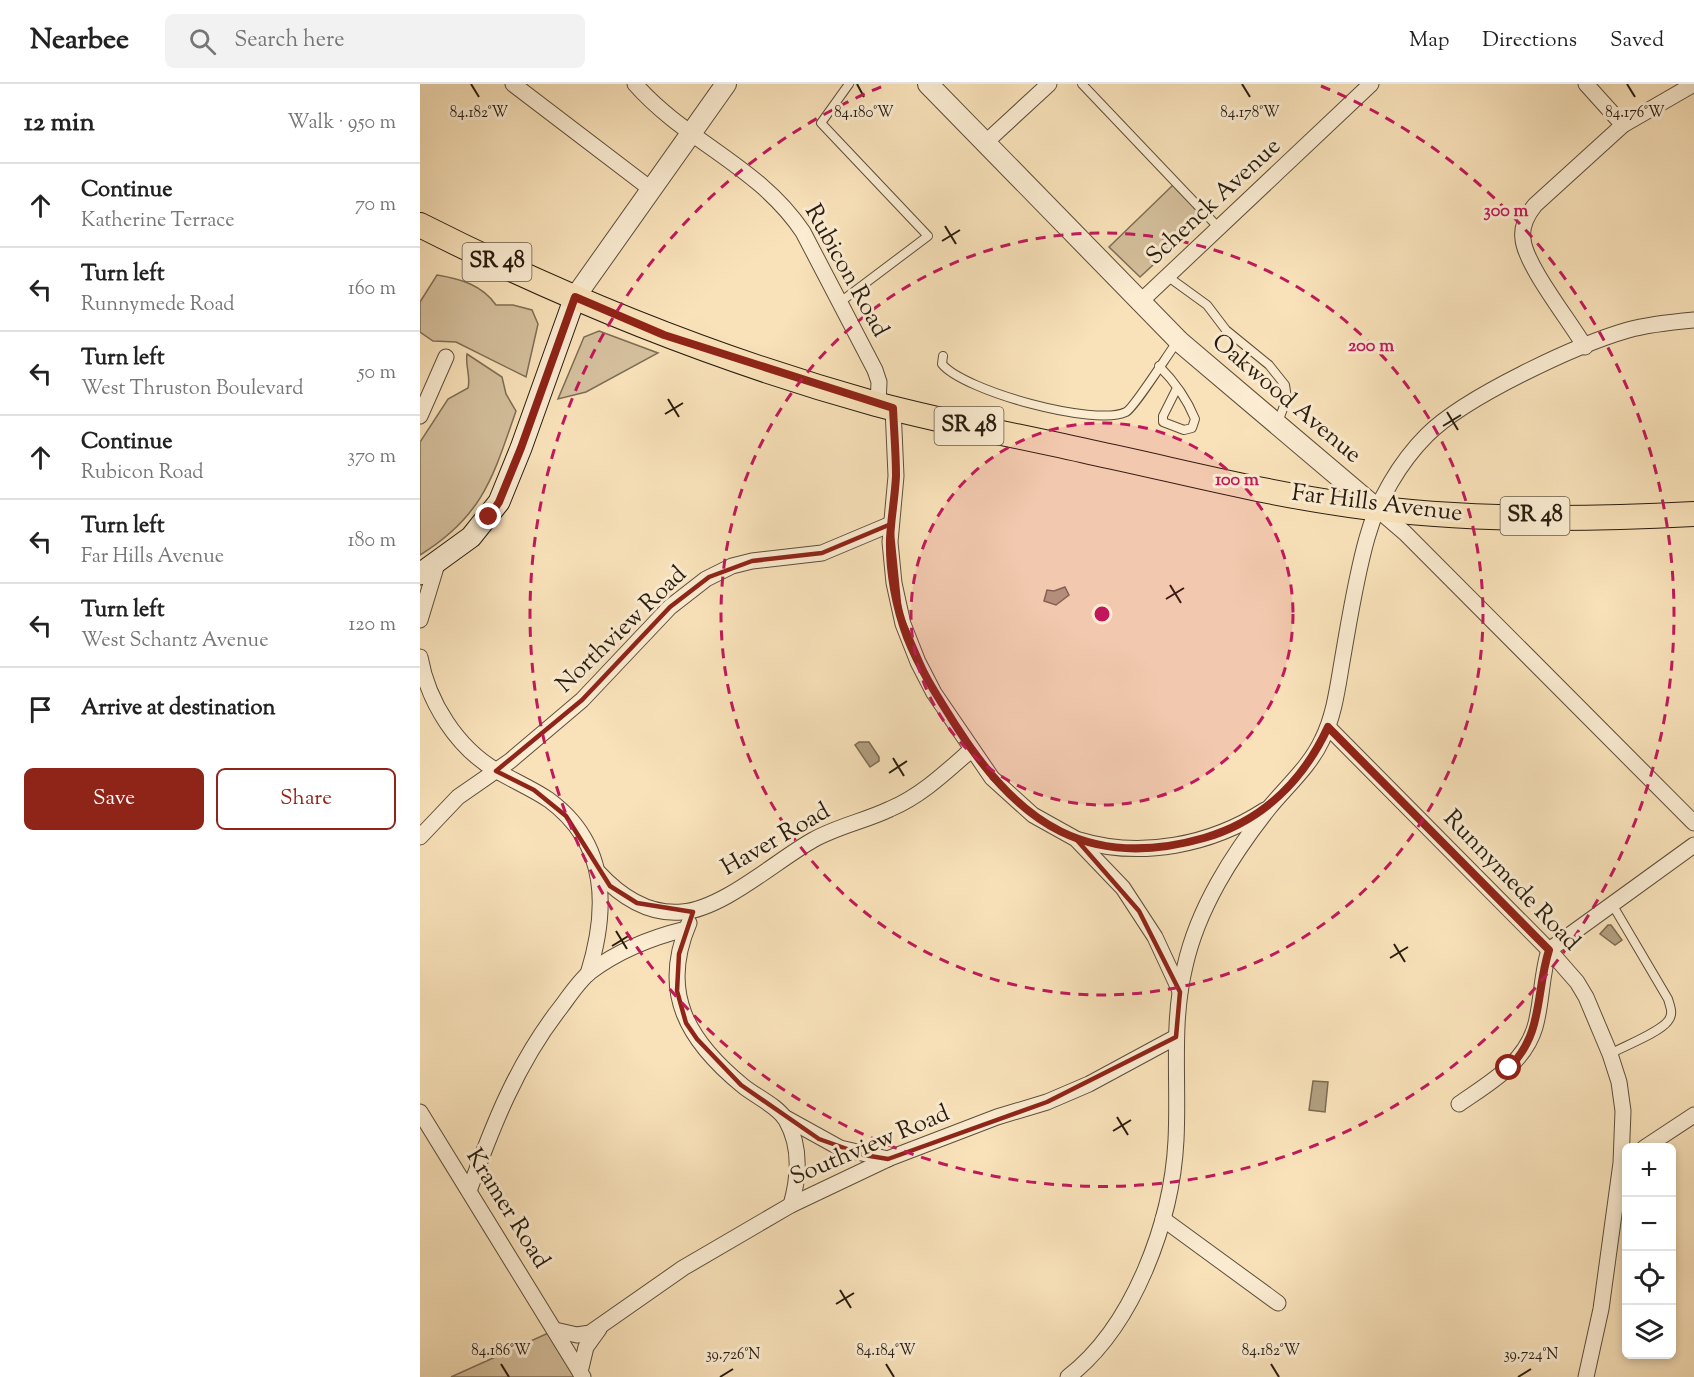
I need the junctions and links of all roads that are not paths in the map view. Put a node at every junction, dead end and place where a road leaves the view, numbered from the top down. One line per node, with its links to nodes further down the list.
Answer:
1 (513, 84): 14 (street)
2 (635, 84): 12 (street, Rubicon Road)
3 (726, 84): 12 (street)
4 (849, 84): 19 (lane)
5 (928, 84): 13 (street, Oakwood Avenue)
6 (1049, 84): 13 (street)
7 (1082, 84): 16 (lane)
8 (1371, 84): 16 (street, Schenck Avenue)
9 (1586, 84): 11 (street)
10 (1694, 84): 11 (street)
11 (1623, 125): 23 (street)
12 (691, 132): 14 (street); 19 (street, Rubicon Road)
13 (985, 143): 20 (street, Oakwood Avenue)
14 (652, 190): 18 (street)
15 (420, 225): 18 (main road, Far Hills Avenue / SR 48)
16 (1219, 228): 17 (street, Schenck Avenue)
17 (1167, 276): 20 (street, Schenck Avenue); 30 (lane)
18 (575, 297): 28 (main road, Far Hills Avenue / SR 48); 34 (main road)
19 (839, 303): 28 (street, Rubicon Road)
20 (1139, 303): 22 (street, Oakwood Avenue)
21 (1694, 320): 23 (street)
22 (1178, 340): 26 (lane); 30 (street, Oakwood Avenue)
23 (1585, 347): 31 (street)
24 (943, 356): 26 (lane)
25 (446, 357): 29 (street)
26 (1159, 366): 27 (lane)
27 (1177, 388): 27 (lane)
28 (886, 406): 31 (main road, Far Hills Avenue / SR 48); 33 (street, Rubicon Road)
29 (421, 412)
30 (1277, 424): 31 (street, Oakwood Avenue)
31 (1377, 509): 32 (main road, Far Hills Avenue / SR 48); 37 (street); 41 (street, Oakwood Avenue)
32 (1694, 514)
33 (891, 524): 38 (street, Rubicon Road); 39 (street, Northview Road)
34 (428, 569): 35 (street)
35 (420, 621)
36 (420, 658): 39 (street)
37 (1328, 727): 40 (street); 49 (street, Runnymede Road)
38 (971, 750): 43 (street, Rubicon Road); 47 (street, Haver Road)
39 (496, 771): 42 (street, Northview Road); 45 (street)
40 (1271, 806): 43 (street, Rubicon Road); 51 (street)
41 (1694, 823)
42 (420, 837)
43 (1076, 839): 51 (street, Rubicon Road)
44 (1694, 845): 46 (street)
45 (598, 872): 47 (street, Haver Road); 50 (street)
46 (1612, 904): 49 (street); 53 (lane)
47 (695, 910): 48 (street)
48 (686, 929): 50 (street); 57 (street)
49 (1549, 950): 53 (street, Runnymede Road); 54 (street)
50 (588, 974): 62 (street)
51 (1180, 992): 52 (street)
52 (1176, 1037): 60 (street, Southview Road); 64 (street)
53 (1610, 1054): 58 (street, Runnymede Road)
54 (1460, 1104)
55 (420, 1112): 62 (street, Kramer Road)
56 (1694, 1115): 59 (street)
57 (784, 1117): 60 (street); 63 (street)
58 (1624, 1143)
59 (1652, 1143)
60 (888, 1159): 63 (street, Southview Road)
61 (1622, 1174): 70 (street, Runnymede Road)
62 (469, 1191): 67 (street, Kramer Road)
63 (791, 1205): 66 (street, Southview Road)
64 (1163, 1219): 65 (street); 69 (street)
65 (1278, 1303)
66 (600, 1328): 67 (street, Southview Road); 68 (street, Southview Road)
67 (555, 1330): 68 (street, Kramer Road)
68 (582, 1375)
69 (1068, 1377)
70 (1586, 1377)

